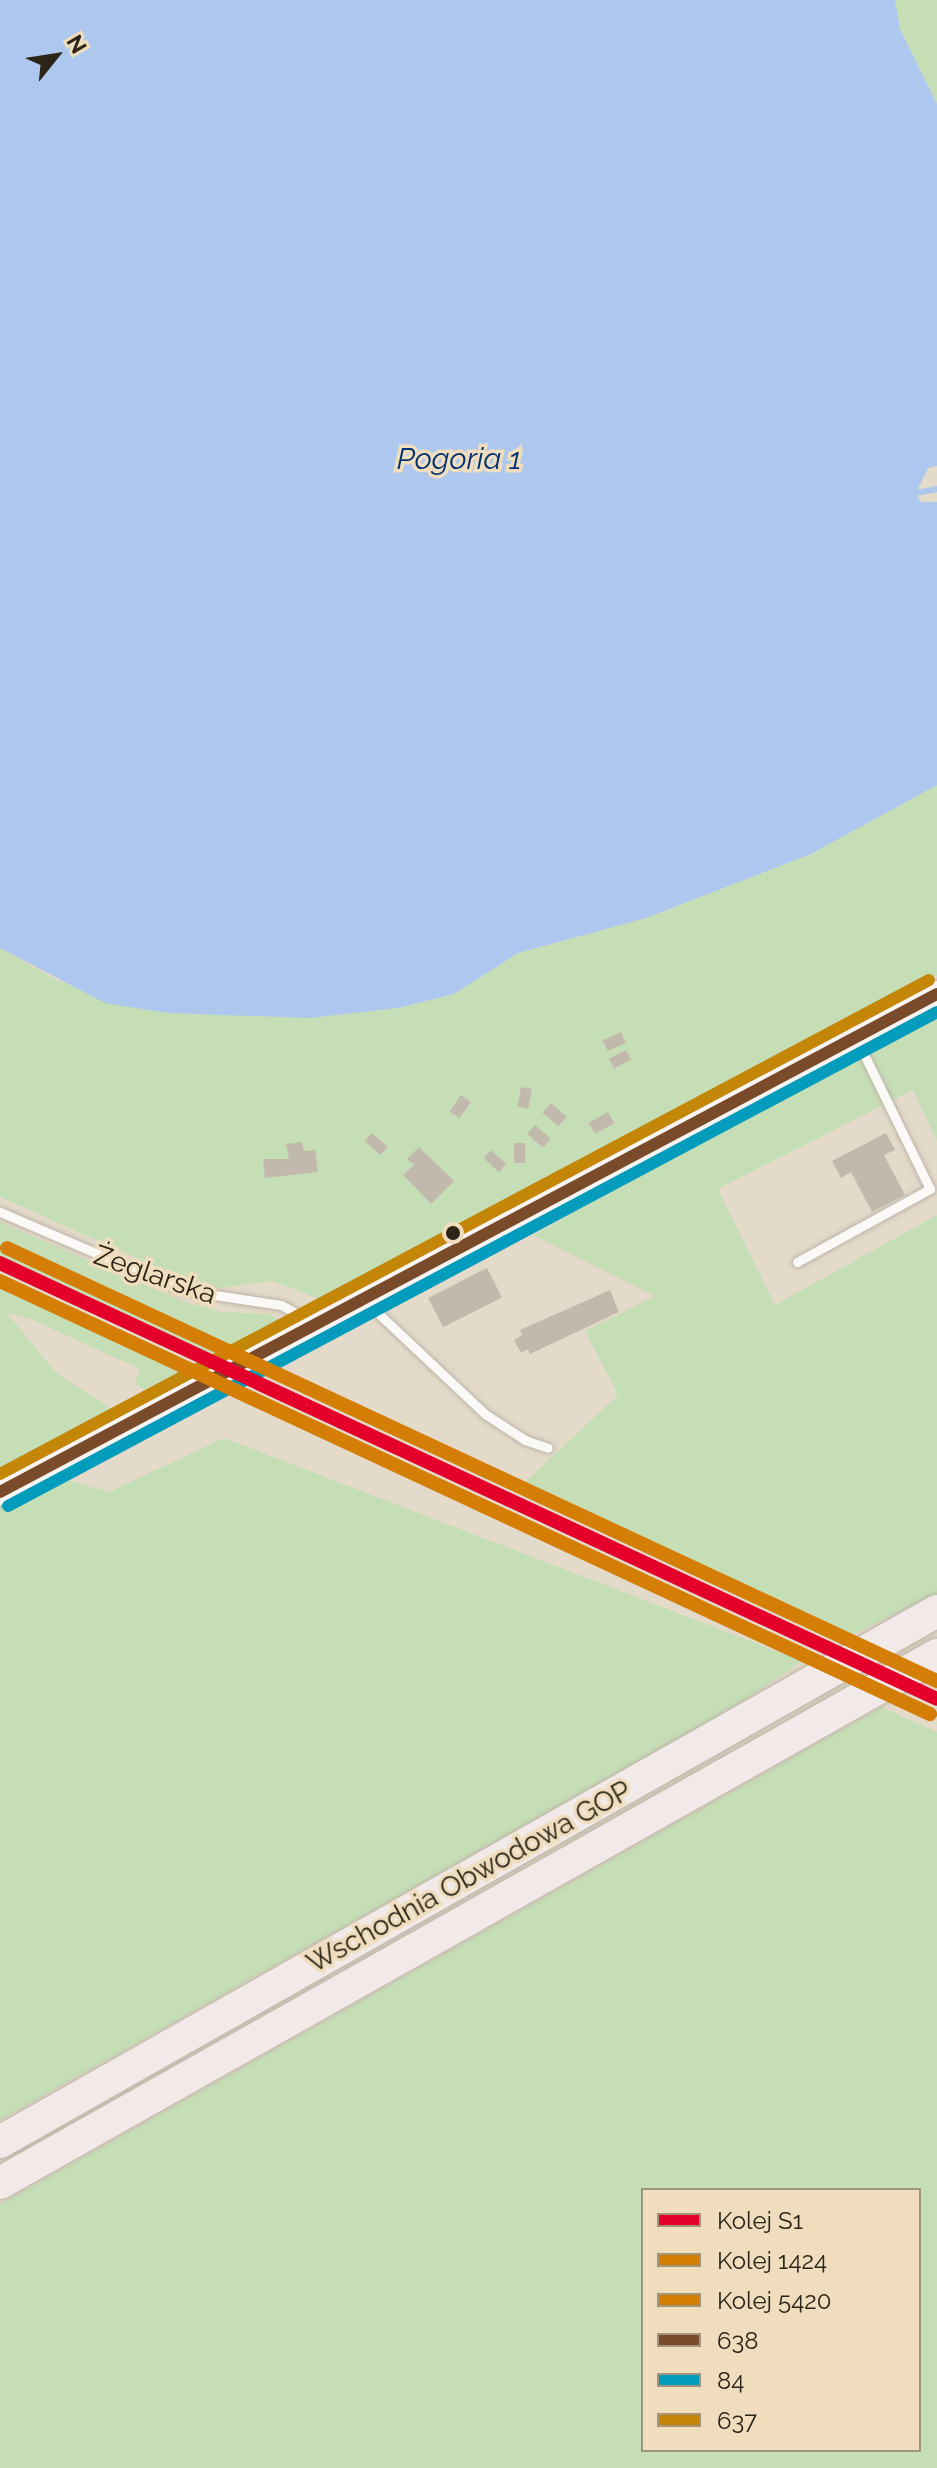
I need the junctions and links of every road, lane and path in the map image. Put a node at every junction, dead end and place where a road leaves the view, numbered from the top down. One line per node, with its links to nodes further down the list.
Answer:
1 (937, 994): 2 (street)
2 (855, 1037): 4 (lane); 5 (street)
3 (0, 1212): 6 (lane, Żeglarska)
4 (797, 1262)
5 (369, 1295): 6 (street); 7 (lane)
6 (307, 1328): 8 (street)
7 (548, 1448)
8 (0, 1492)
9 (937, 1611): 11 (highway, Wschodnia Obwodowa GOP)
10 (937, 1655): 12 (highway, Wschodnia Obwodowa GOP)
11 (0, 2142)
12 (0, 2183)

